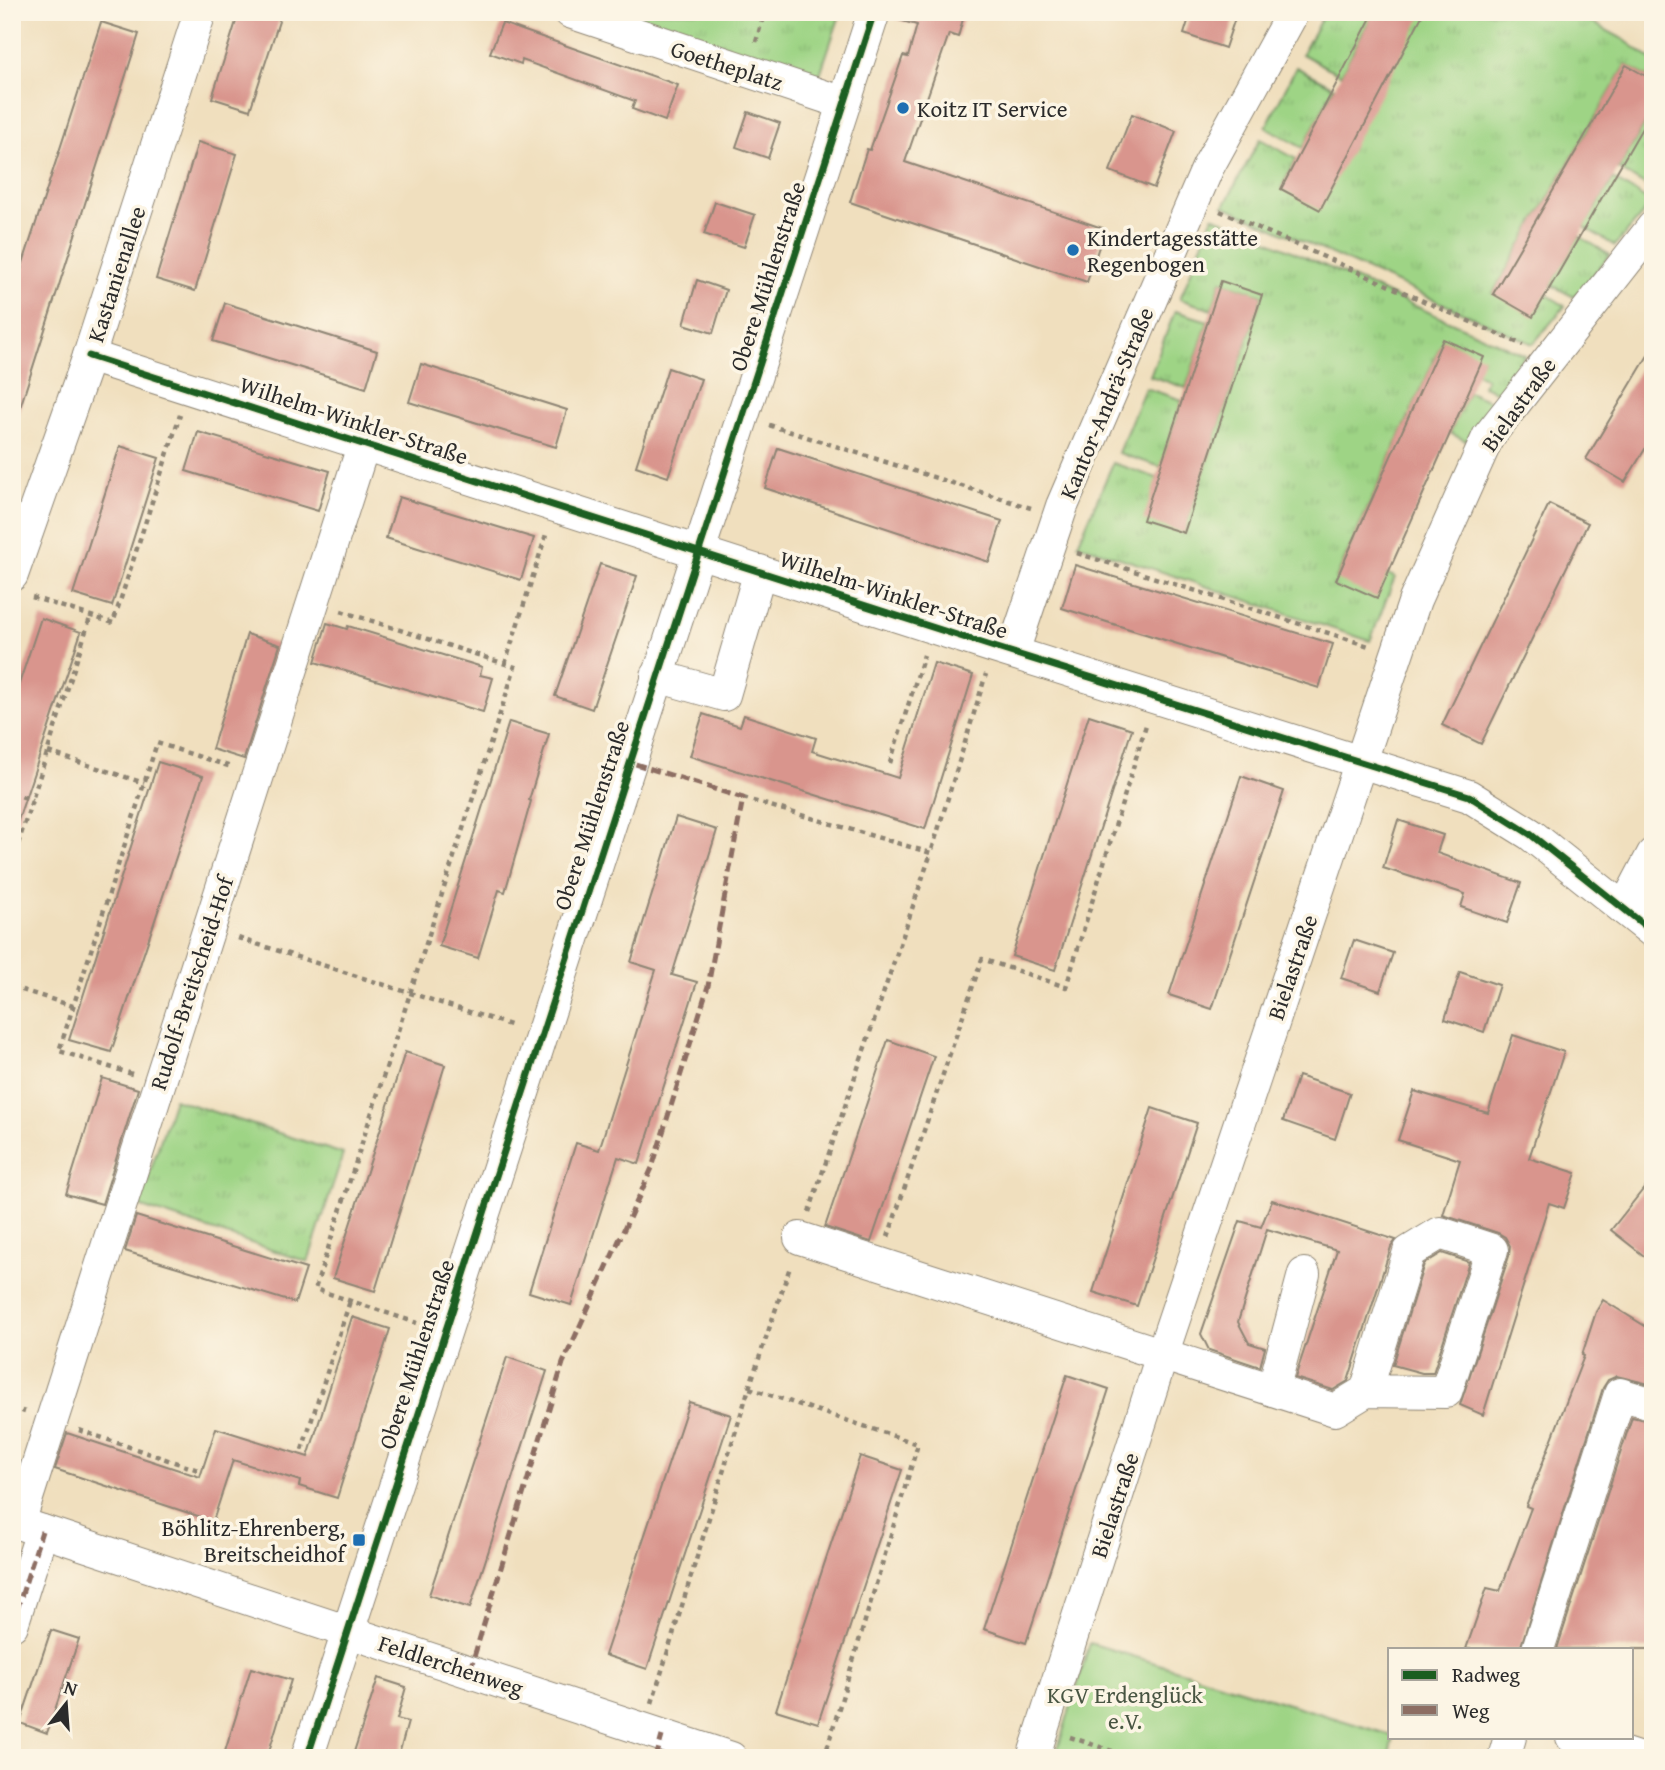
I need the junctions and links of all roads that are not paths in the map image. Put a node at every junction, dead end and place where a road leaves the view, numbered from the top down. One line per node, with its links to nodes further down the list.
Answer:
1 (200, 12): 7 (street, Kastanienallee)
2 (570, 12): 5 (street, Goetheplatz)
3 (874, 12): 5 (street, Obere Mühlenstraße)
4 (1293, 12): 12 (street, Kantor-Andrä-Straße)
5 (844, 103): 9 (street, Obere Mühlenstraße)
6 (1653, 227): 14 (street, Bielastraße)
7 (89, 356): 8 (street, Wilhelm-Winkler-Straße); 11 (street, Kastanienallee)
8 (364, 443): 9 (street, Wilhelm-Winkler-Straße); 24 (street, Rudolf-Breitscheid-Hof)
9 (697, 550): 10 (street, Wilhelm-Winkler-Straße); 13 (street, Obere Mühlenstraße)
10 (760, 571): 12 (street, Wilhelm-Winkler-Straße); 13 (street)
11 (19, 585)
12 (1004, 650): 14 (street, Wilhelm-Winkler-Straße)
13 (657, 676): 26 (street, Obere Mühlenstraße)
14 (1360, 763): 16 (street, Wilhelm-Winkler-Straße); 20 (street, Bielastraße)
15 (1653, 854): 16 (street)
16 (1624, 909): 17 (street, Wilhelm-Winkler-Straße)
17 (1653, 932)
18 (800, 1238): 20 (street)
19 (1304, 1273): 21 (street)
20 (1162, 1355): 21 (street); 31 (street, Bielastraße)
21 (1273, 1390): 22 (street)
22 (1366, 1391): 22 (street)
23 (1653, 1404): 27 (street)
24 (24, 1525): 25 (street, Rudolf-Breitscheid-Hof); 26 (street, Feldlerchenweg)
25 (12, 1625)
26 (347, 1630): 30 (street, Feldlerchenweg); 32 (street, Obere Mühlenstraße)
27 (1538, 1648)
28 (1510, 1738): 34 (street)
29 (1575, 1738): 35 (street)
30 (654, 1741): 33 (street, Feldlerchenweg)
31 (1037, 1743)
32 (307, 1758)
33 (730, 1758)
34 (1504, 1758)
35 (1637, 1758)

